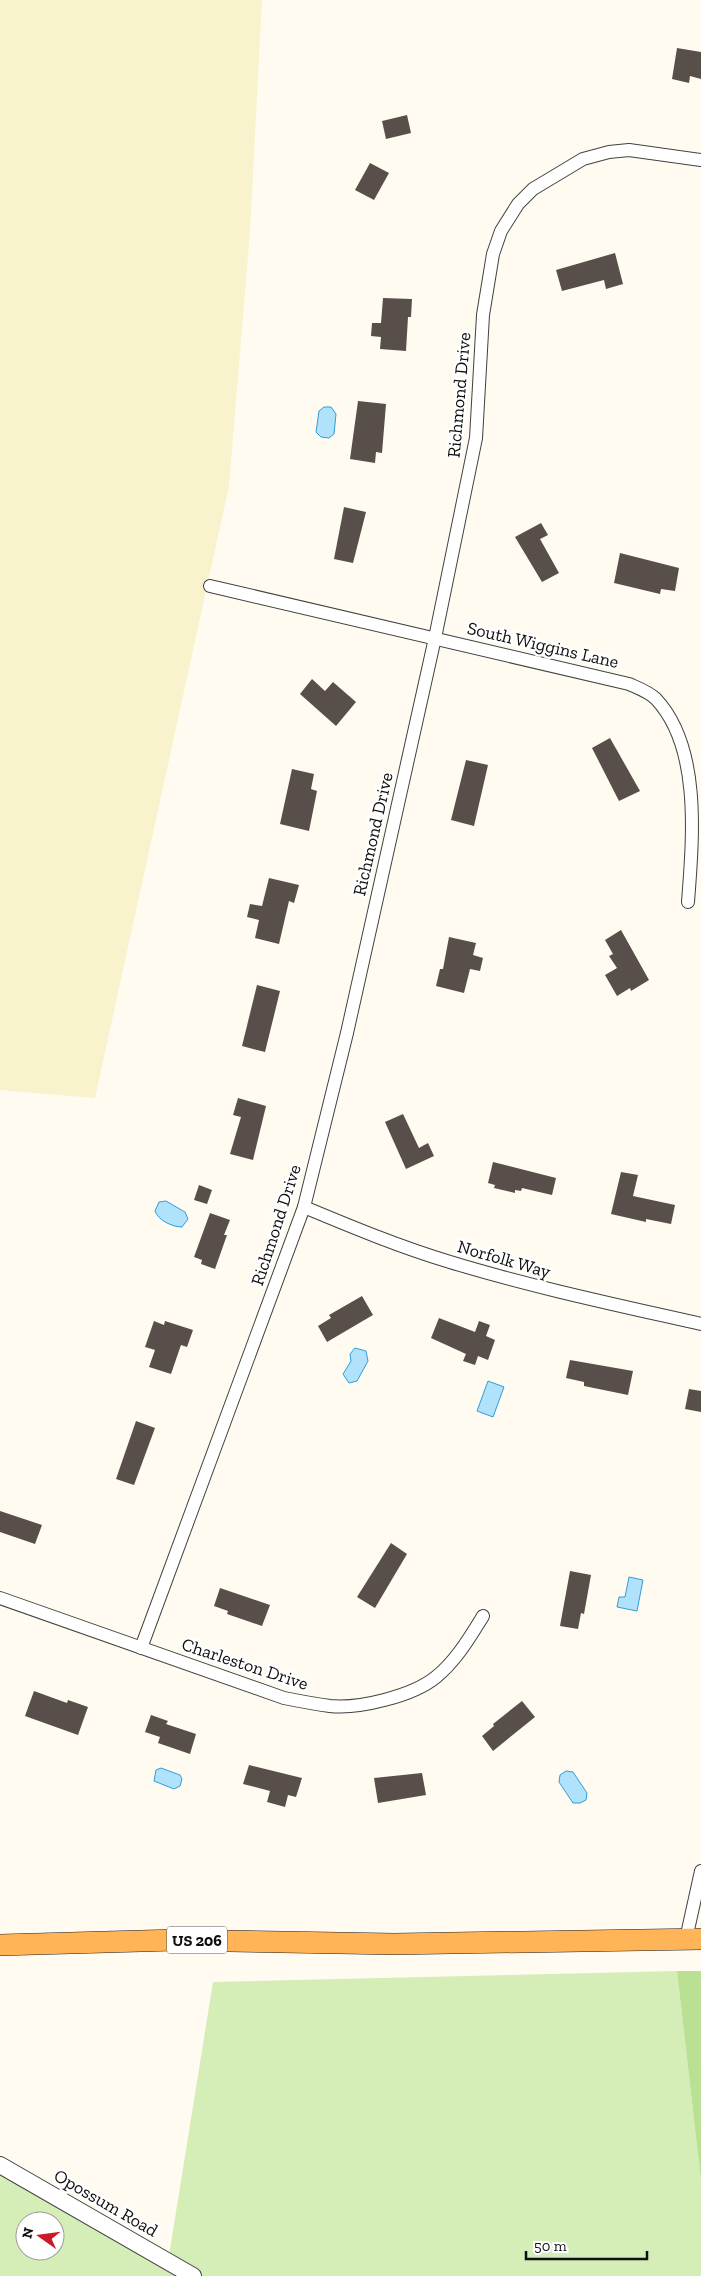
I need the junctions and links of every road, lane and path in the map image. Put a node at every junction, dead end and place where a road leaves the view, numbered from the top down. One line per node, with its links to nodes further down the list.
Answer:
1 (701, 160): 3 (street, Richmond Drive)
2 (210, 586): 3 (street, South Wiggins Lane)
3 (435, 638): 4 (street, South Wiggins Lane); 5 (street, Richmond Drive)
4 (688, 902)
5 (304, 1207): 6 (street, Norfolk Way); 9 (street, Richmond Drive)
6 (701, 1324)
7 (0, 1598): 9 (street, Charleston Drive)
8 (483, 1616): 9 (street, Charleston Drive)
9 (141, 1648)
10 (701, 1871): 11 (street)
11 (693, 1939): 12 (highway, US 206)
12 (0, 1945)
13 (0, 2165): 14 (street, Opossum Road)
14 (193, 2276)

